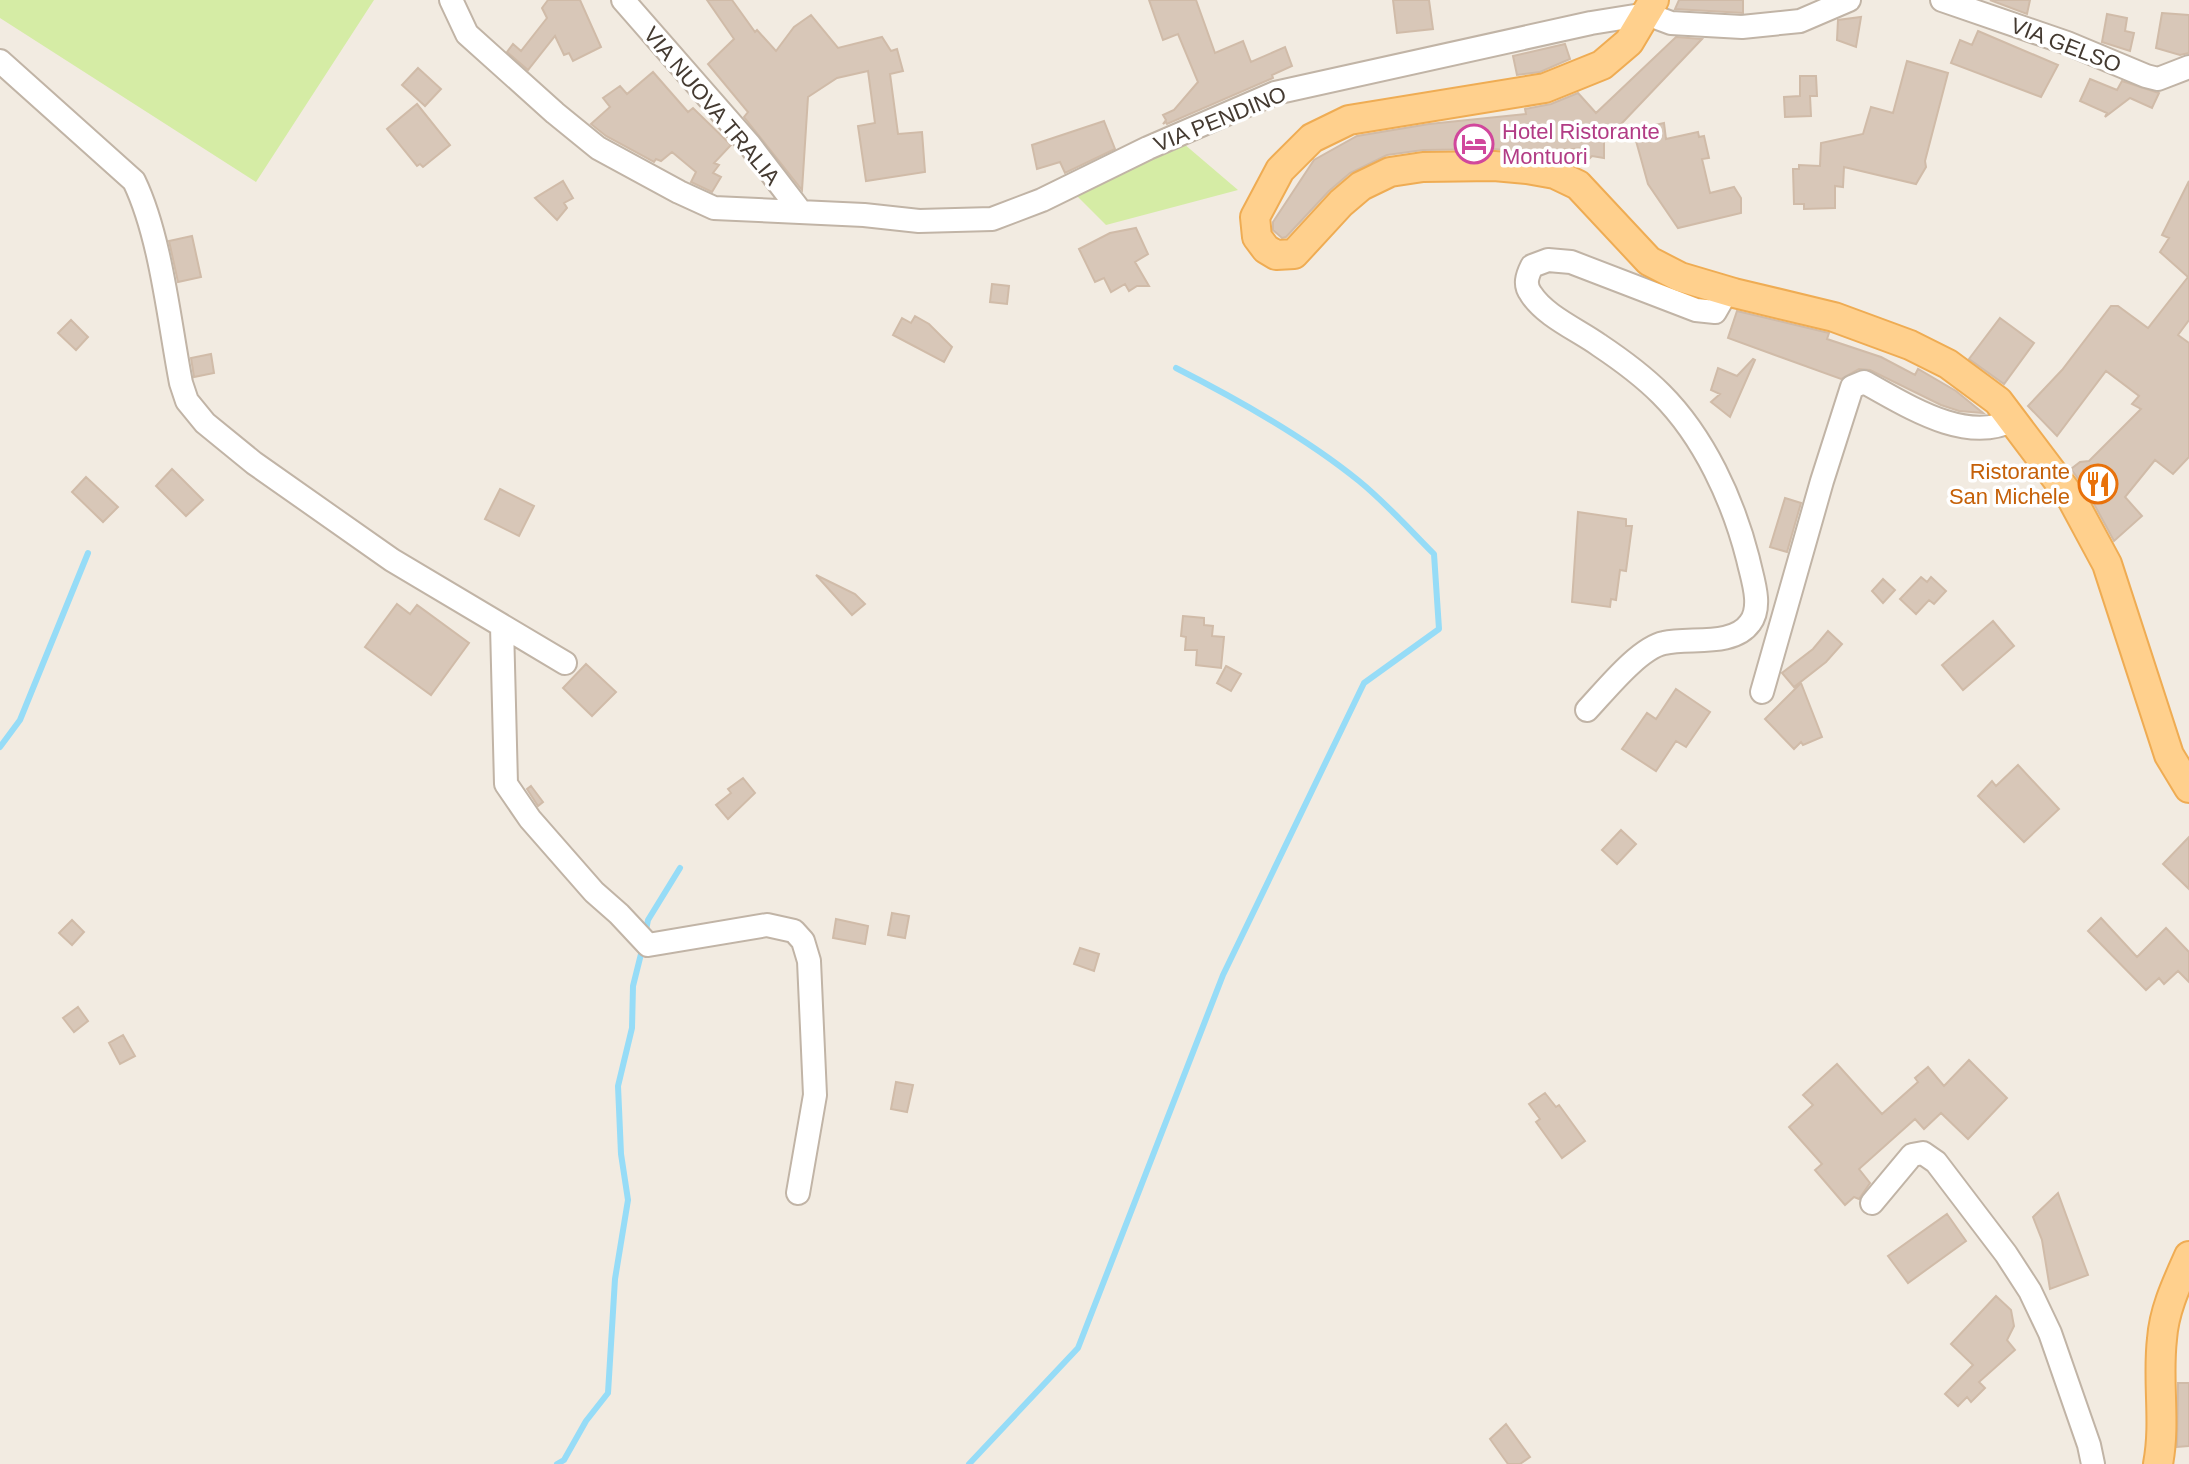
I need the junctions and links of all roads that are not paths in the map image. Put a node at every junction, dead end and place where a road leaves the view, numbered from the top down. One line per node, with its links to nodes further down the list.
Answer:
1 (451, 0): 8 (street, VIA PENDINO)
2 (623, 0): 8 (street, VIA NUOVA TRALIA)
3 (1849, 0): 5 (street)
4 (1942, 0): 7 (street, VIA GELSO)
5 (1650, 7): 8 (street, VIA PENDINO); 9 (main road)
6 (0, 61): 11 (street)
7 (2189, 67)
8 (801, 212)
9 (1727, 291): 10 (main road); 14 (street)
10 (2013, 420): 13 (street); 15 (main road)
11 (502, 626): 12 (street); 16 (street)
12 (565, 663)
13 (1762, 692)
14 (1587, 710)
15 (2189, 788)
16 (798, 1193)
17 (1872, 1203): 19 (street)
18 (2189, 1256): 20 (main road)
19 (2093, 1464)
20 (2158, 1464)

